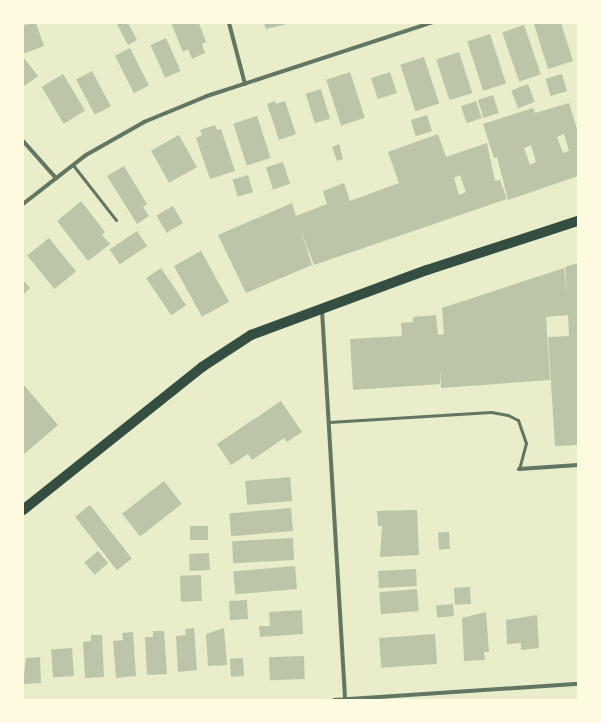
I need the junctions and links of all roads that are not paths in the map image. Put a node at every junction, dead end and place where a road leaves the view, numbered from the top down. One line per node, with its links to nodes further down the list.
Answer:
1 (228, 23): 3 (street)
2 (431, 23): 3 (street)
3 (245, 84): 5 (street)
4 (23, 141): 6 (street)
5 (73, 165): 6 (street); 8 (lane)
6 (56, 178): 7 (street)
7 (23, 204)
8 (116, 220)
9 (578, 222): 10 (main road)
10 (322, 310): 11 (street); 14 (main road)
11 (329, 422): 13 (lane); 17 (street)
12 (578, 466): 13 (street)
13 (518, 469)
14 (23, 510)
15 (578, 684): 17 (street)
16 (334, 700): 17 (street)
17 (345, 700)

